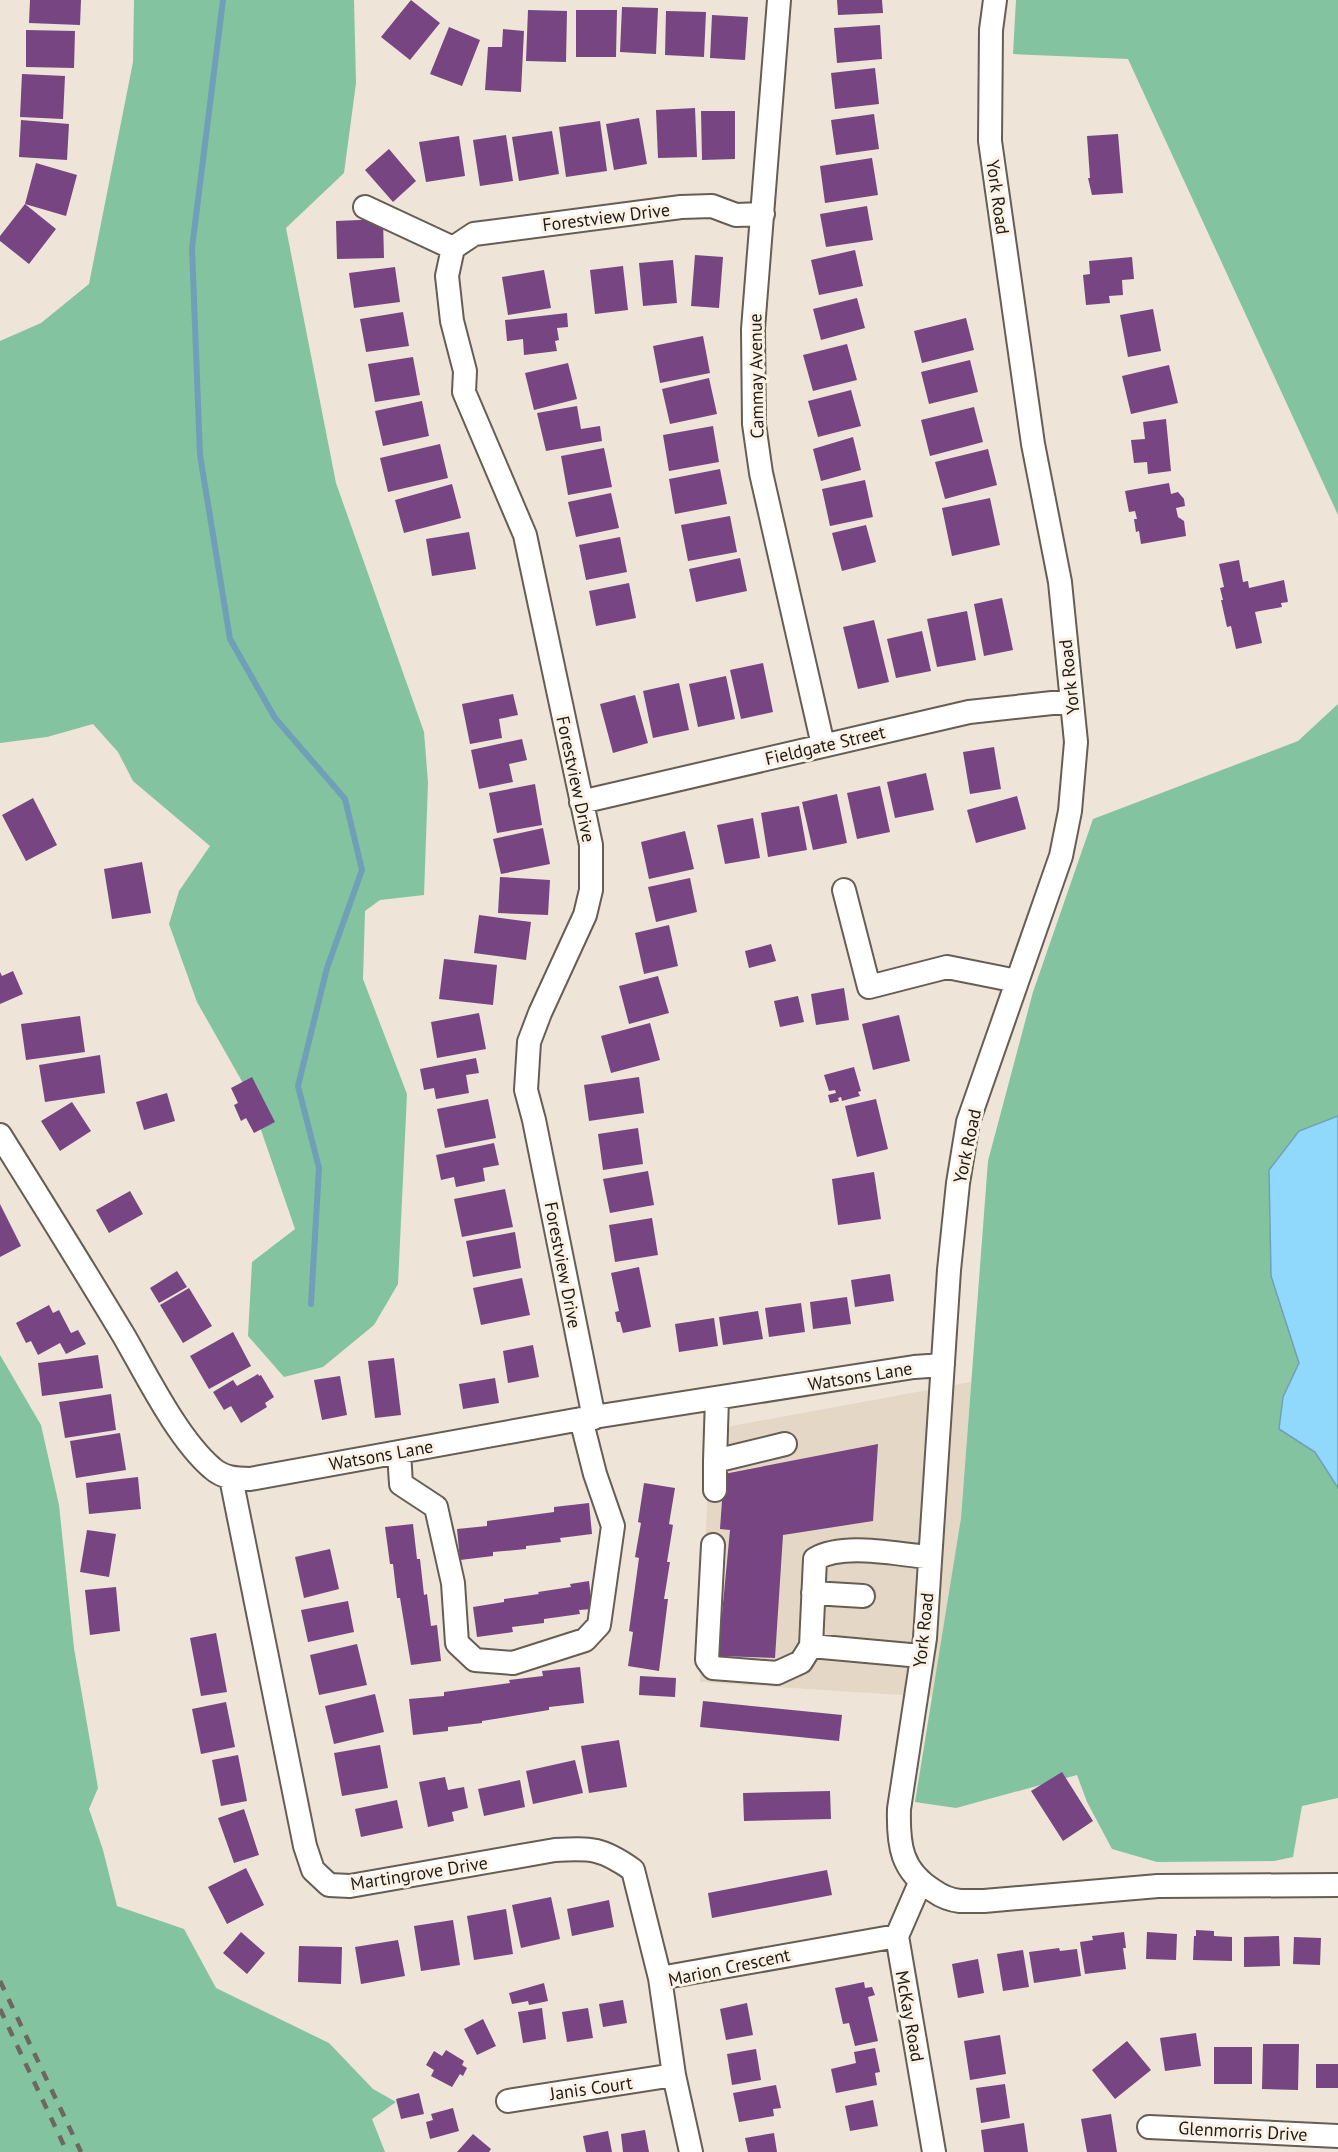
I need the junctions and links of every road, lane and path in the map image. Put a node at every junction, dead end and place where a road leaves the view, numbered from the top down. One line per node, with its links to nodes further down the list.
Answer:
1 (779, 0): 4 (street, Cammay Avenue)
2 (995, 0): 6 (street, York Road)
3 (365, 207): 5 (street)
4 (763, 214): 5 (street, Forestview Drive); 7 (street, Cammay Avenue)
5 (453, 248): 8 (street, Forestview Drive)
6 (1071, 701): 7 (street, Fieldgate Street); 10 (street, York Road)
7 (823, 745): 8 (street, Fieldgate Street)
8 (581, 802): 14 (street, Forestview Drive)
9 (844, 890): 10 (street)
10 (1017, 981): 12 (street, York Road)
11 (0, 1135): 18 (street)
12 (943, 1365): 13 (street, Watsons Lane); 21 (street, York Road)
13 (717, 1398): 14 (street, Watsons Lane); 17 (street)
14 (588, 1418): 16 (street, Watsons Lane); 16 (street, Forestview Drive)
15 (785, 1444): 17 (street)
16 (399, 1452): 18 (street, Watsons Lane)
17 (715, 1461): 19 (street)
18 (231, 1478): 29 (street, Martingrove Drive)
19 (714, 1490)
20 (713, 1545): 24 (street)
21 (930, 1557): 22 (street); 25 (street, York Road)
22 (813, 1593): 23 (street); 24 (street)
23 (863, 1596)
24 (811, 1646): 25 (street)
25 (921, 1656): 26 (street, York Road)
26 (920, 1883): 27 (street, York Road); 28 (street)
27 (1338, 1885)
28 (897, 1936): 29 (street, Marion Crescent); 35 (street, McKay Road)
29 (660, 1978): 30 (street, Marion Crescent)
30 (674, 2075): 31 (street, Janis Court); 34 (street, Marion Crescent)
31 (508, 2102)
32 (1149, 2127): 33 (street, Glenmorris Drive)
33 (1338, 2136)
34 (691, 2152)
35 (934, 2152)

